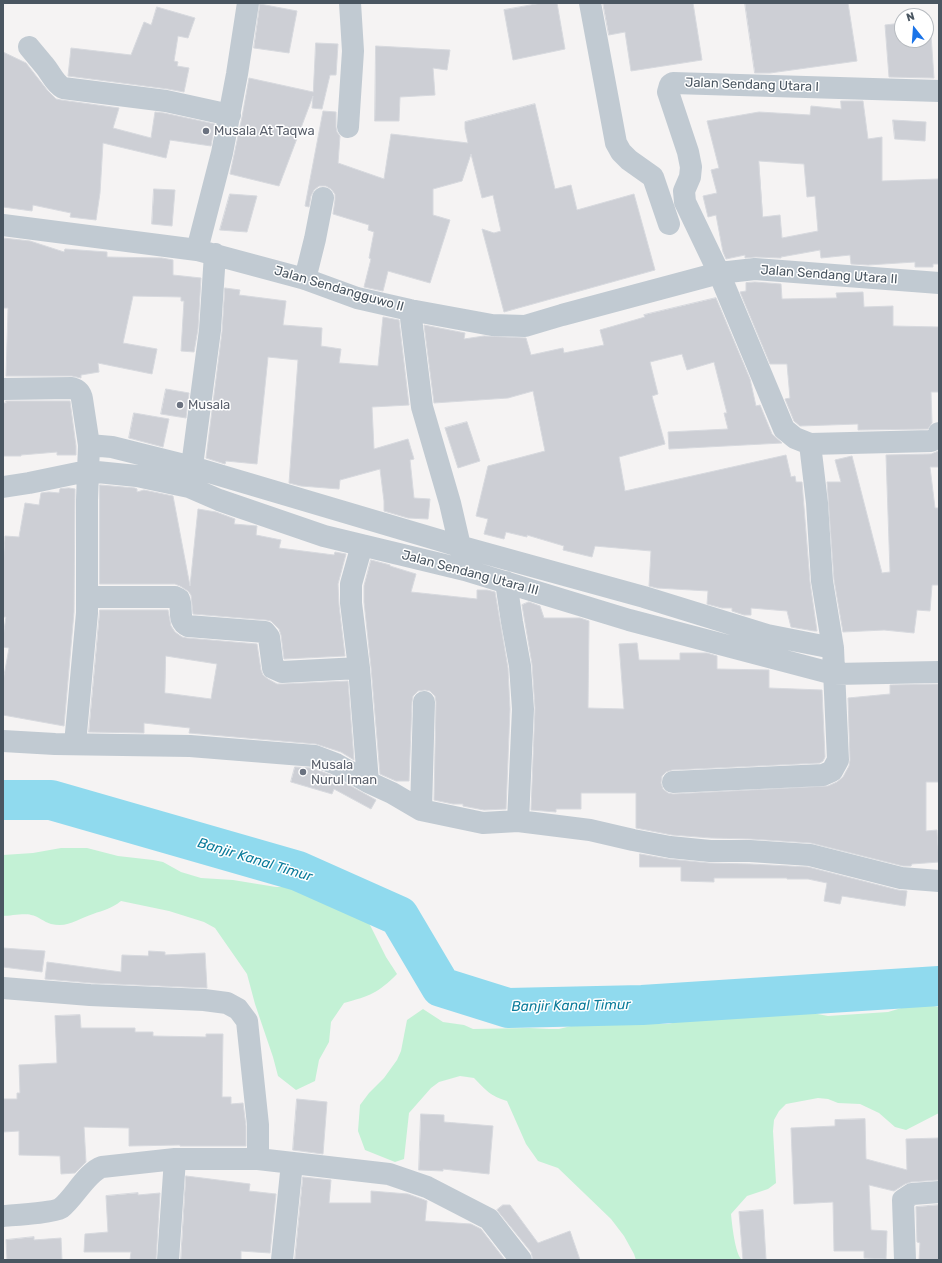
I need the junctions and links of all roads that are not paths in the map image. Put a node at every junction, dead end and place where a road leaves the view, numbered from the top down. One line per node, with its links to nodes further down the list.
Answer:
1 (248, 3): 6 (street)
2 (350, 3): 7 (street)
3 (590, 3): 9 (street)
4 (29, 48): 6 (street)
5 (939, 91): 12 (street, Jalan Sendang Utara I)
6 (230, 115): 11 (street)
7 (348, 127)
8 (323, 198): 13 (street)
9 (669, 224)
10 (3, 225): 11 (street, Jalan Sendangguwo II)
11 (206, 252): 13 (street, Jalan Sendangguwo II); 21 (street)
12 (719, 272): 14 (street, Jalan Sendang Utara II); 15 (street, Jalan Sendangguwo II); 18 (street)
13 (305, 279): 15 (street, Jalan Sendangguwo II)
14 (939, 283)
15 (410, 310): 24 (street)
16 (3, 389): 19 (street)
17 (939, 433): 18 (street)
18 (810, 444): 28 (street)
19 (89, 445): 20 (street); 21 (street)
20 (87, 471): 21 (street, Jalan Sendang Utara III); 22 (street, Jalan Sendang Utara III); 27 (street)
21 (191, 477): 23 (street, Jalan Sendang Utara III); 24 (street)
22 (3, 487)
23 (362, 545): 25 (street, Jalan Sendang Utara III); 29 (street)
24 (460, 546): 25 (street); 28 (street)
25 (465, 570): 26 (street, Jalan Sendang Utara III)
26 (506, 582): 31 (street, Jalan Sendang Utara III); 38 (street)
27 (87, 597): 29 (street); 34 (street)
28 (833, 648): 31 (street)
29 (359, 668): 35 (street)
30 (939, 672): 31 (street, Jalan Sendang Utara III)
31 (834, 674): 36 (street)
32 (424, 702): 37 (street)
33 (3, 741): 34 (street)
34 (75, 744): 35 (street)
35 (368, 782): 37 (street)
36 (673, 782)
37 (421, 810): 38 (street)
38 (518, 820): 39 (street)
39 (939, 881)
40 (3, 988): 42 (street)
41 (175, 1159): 42 (street); 45 (street); 46 (street)
42 (258, 1159): 43 (street)
43 (292, 1162): 47 (street); 48 (street)
44 (939, 1192): 49 (street)
45 (3, 1216)
46 (168, 1260)
47 (282, 1260)
48 (521, 1260)
49 (905, 1260)

